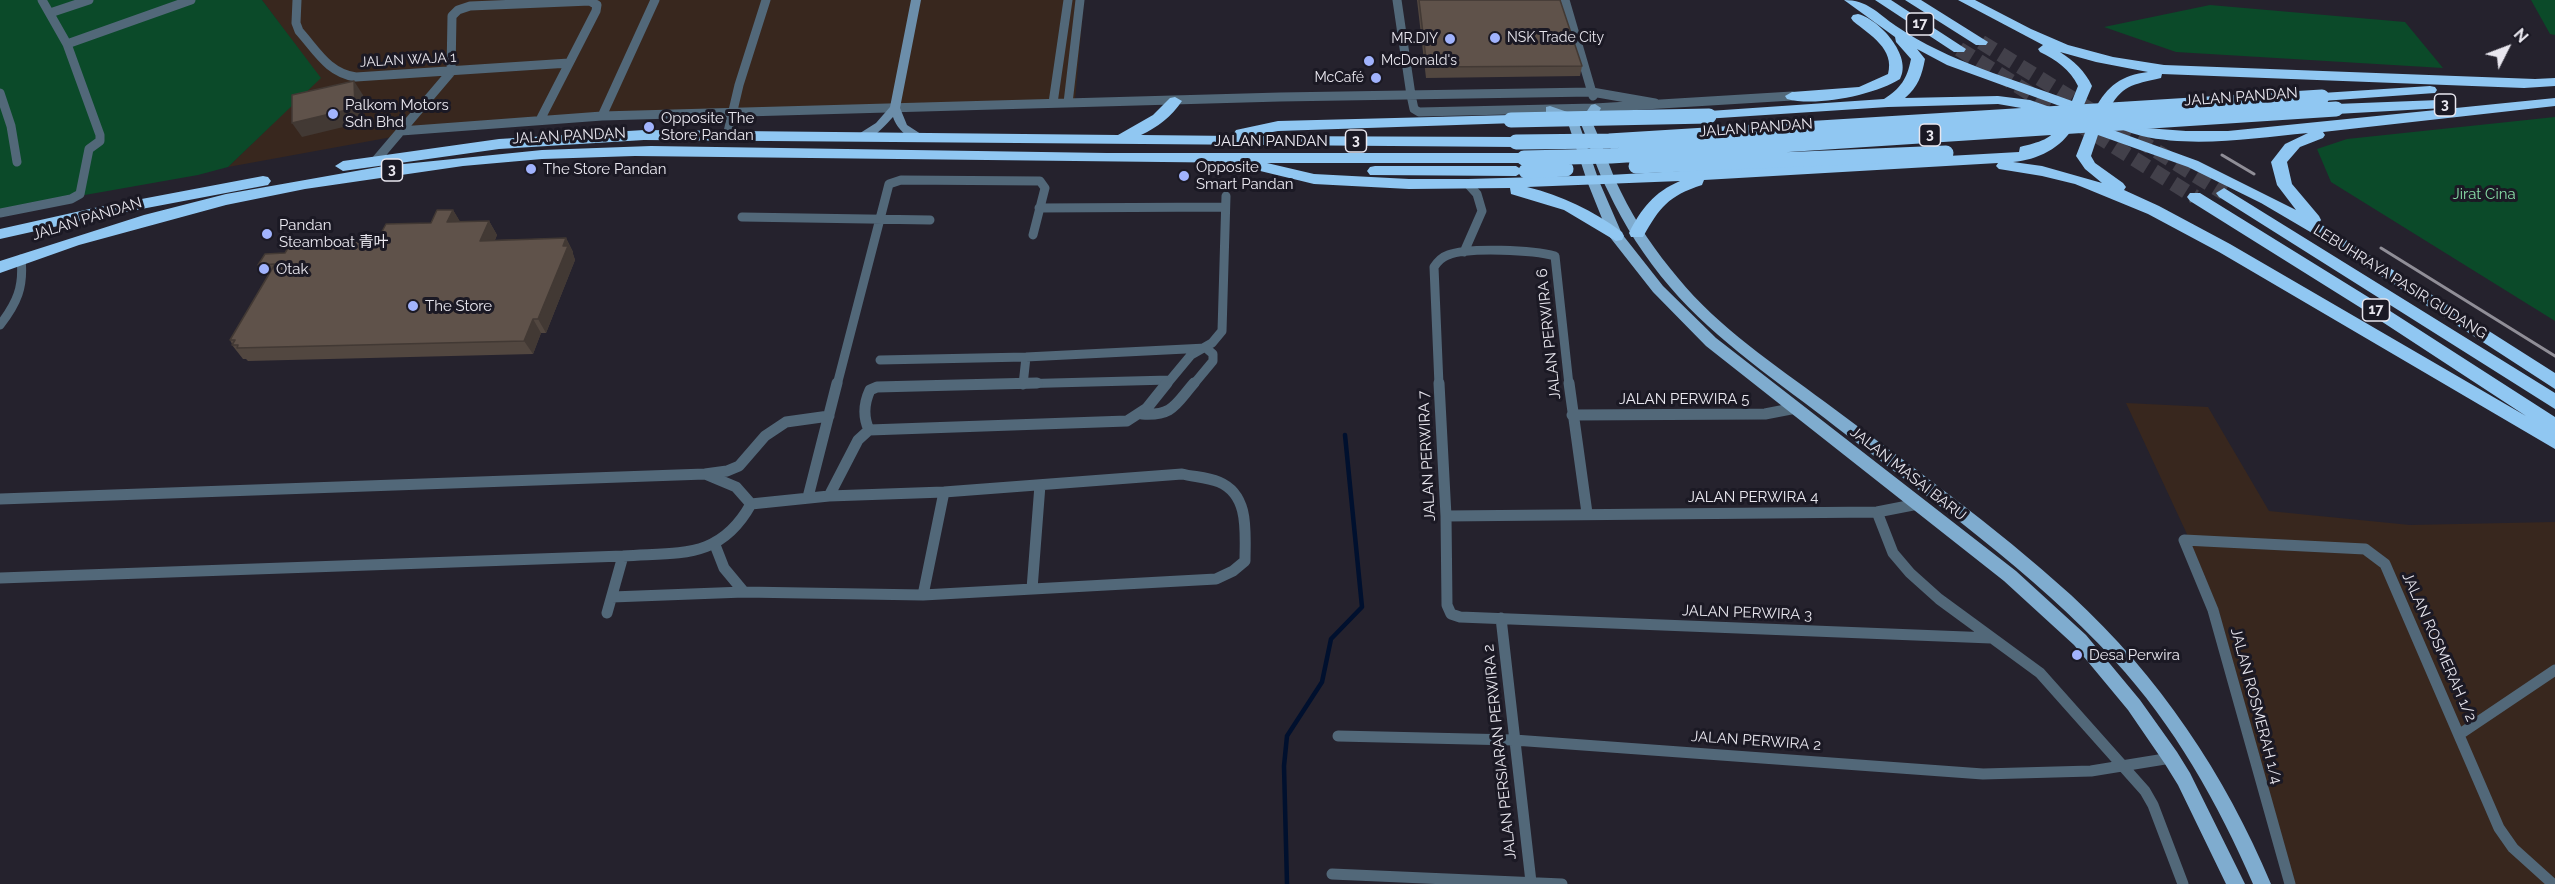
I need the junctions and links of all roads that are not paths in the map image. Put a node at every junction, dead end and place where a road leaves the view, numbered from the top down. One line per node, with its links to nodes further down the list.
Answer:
1 (42, 0): 18 (street)
2 (89, 0): 18 (street)
3 (191, 0): 21 (street)
4 (297, 0): 24 (street, JALAN WAJA 1)
5 (655, 0): 45 (street)
6 (766, 0): 43 (street)
7 (916, 0): 40 (street)
8 (1068, 0): 38 (street)
9 (1080, 0): 35 (street)
10 (1397, 0): 30 (street)
11 (1565, 0): 28 (street)
12 (1838, 0): 32 (highway)
13 (1851, 0): 19 (highway)
14 (1882, 0): 22 (highway, 17)
15 (1912, 0): 20 (highway, 17)
16 (1957, 0): 44 (highway)
17 (1965, 0): 25 (highway)
18 (50, 13): 21 (street)
19 (1894, 31): 37 (highway); 44 (highway)
20 (1981, 42)
21 (67, 44): 66 (street)
22 (1959, 49)
23 (569, 63): 24 (street, JALAN WAJA 1); 24 (street); 46 (street)
24 (451, 72): 49 (street)
25 (2181, 72): 27 (highway); 47 (highway)
26 (2555, 82): 27 (highway, JALAN PANDAN / 3)
27 (2534, 83): 54 (highway, JALAN PANDAN / 3, bridge)
28 (1592, 92): 30 (street); 31 (street); 41 (street)
29 (0, 93): 58 (street)
30 (1411, 95): 33 (street); 42 (street)
31 (1613, 96): 36 (street); 39 (street)
32 (1792, 96): 36 (street)
33 (1175, 101): 35 (street); 53 (highway)
34 (2555, 101): 48 (highway); 59 (highway, JALAN PANDAN / 3, bridge)
35 (1068, 103): 38 (street)
36 (1655, 103): 39 (street)
37 (1888, 103): 44 (highway); 54 (highway, bridge)
38 (1053, 104): 40 (street)
39 (1610, 107): 41 (street)
40 (895, 108): 43 (street); 51 (street); 52 (street)
41 (1595, 108): 42 (street); 61 (main road, JALAN MASAI BARU)
42 (1550, 110): 61 (main road, JALAN MASAI BARU)
43 (732, 114): 45 (street); 50 (street)
44 (2073, 114): 47 (highway); 55 (highway)
45 (602, 116): 46 (street)
46 (540, 120): 49 (street)
47 (2096, 123): 48 (highway); 67 (highway); 75 (highway)
48 (2364, 123): 75 (highway)
49 (401, 130): 56 (street)
50 (727, 136): 51 (highway, JALAN PANDAN / 3); 56 (highway, JALAN PANDAN / 3)
51 (861, 138): 52 (highway, JALAN PANDAN / 3)
52 (921, 138): 53 (highway, JALAN PANDAN / 3)
53 (1119, 140): 54 (highway, JALAN PANDAN / 3)
54 (1195, 141)
55 (1942, 158): 59 (highway, bridge); 60 (highway); 67 (highway)
56 (377, 159): 72 (highway, JALAN PANDAN / 3)
57 (1227, 159): 59 (highway); 62 (highway); 78 (highway, JALAN PANDAN / 3)
58 (16, 162)
59 (1525, 164)
60 (1722, 173): 61 (highway); 71 (highway)
61 (1601, 180): 62 (highway); 71 (main road, JALAN MASAI BARU); 74 (main road, JALAN MASAI BARU)
62 (1473, 184): 74 (highway); 76 (street)
63 (2224, 193): 87 (highway, LEBUHRAYA PASIR GUDANG / 17)
64 (2195, 197): 92 (highway, 17)
65 (1039, 208): 70 (street); 73 (street); 81 (street)
66 (0, 213)
67 (2158, 213): 94 (highway)
68 (742, 217): 70 (street)
69 (930, 220): 70 (street)
70 (880, 221): 91 (street)
71 (1637, 233): 128 (main road, JALAN MASAI BARU)
72 (0, 234)
73 (1033, 235)
74 (1616, 236): 88 (main road, JALAN MASAI BARU)
75 (2347, 246): 85 (highway)
76 (1464, 252): 77 (street, JALAN PERWIRA 6); 90 (street, JALAN PERWIRA 6)
77 (1452, 254): 105 (street, JALAN PERWIRA 7)
78 (21, 260): 79 (highway, JALAN PANDAN / 3); 80 (street)
79 (0, 267)
80 (0, 325)
81 (1206, 348): 82 (street); 84 (street); 89 (street)
82 (1026, 357): 83 (street); 86 (street)
83 (880, 360)
84 (1170, 380): 86 (street); 89 (street)
85 (2555, 382)
86 (1023, 385): 93 (street)
87 (2555, 402)
88 (1796, 408): 90 (street, JALAN PERWIRA 5); 102 (main road, JALAN MASAI BARU)
89 (1142, 414): 93 (street)
90 (1572, 415): 104 (street, JALAN PERWIRA 6)
91 (828, 416): 95 (street); 99 (street)
92 (2555, 426)
93 (869, 430): 98 (street)
94 (2555, 442)
95 (705, 474): 100 (street); 101 (street)
96 (1040, 485): 97 (street); 110 (street); 110 (street)
97 (944, 492): 98 (street); 112 (street)
98 (829, 496): 99 (street)
99 (808, 497): 101 (street)
100 (0, 499)
101 (751, 504): 107 (street)
102 (1918, 504): 103 (street, JALAN PERWIRA 4); 121 (main road, JALAN MASAI BARU)
103 (1876, 512): 104 (street, JALAN PERWIRA 4); 116 (street)
104 (1587, 513): 105 (street)
105 (1446, 516): 115 (street, JALAN PERWIRA 7)
106 (2184, 540): 118 (street, JALAN ROSMERAH 1/2); 129 (street, JALAN ROSMERAH 1/4)
107 (715, 545): 108 (street); 111 (street)
108 (623, 556): 109 (street); 113 (street)
109 (0, 578)
110 (1032, 589): 112 (street)
111 (744, 592): 112 (street); 113 (street)
112 (923, 595)
113 (612, 597): 114 (street)
114 (608, 613)
115 (1501, 618): 116 (street, JALAN PERWIRA 3); 120 (street, JALAN PERSIARAN PERWIRA 2)
116 (1992, 638): 122 (street)
117 (2555, 670): 118 (street)
118 (2460, 734): 130 (street, JALAN ROSMERAH 1/2)
119 (1338, 736): 120 (street, JALAN PERWIRA 2)
120 (1514, 740): 122 (street, JALAN PERWIRA 2); 124 (street, JALAN PERSIARAN PERWIRA 2)
121 (2171, 758): 122 (street, JALAN PERWIRA 2); 127 (main road, JALAN MASAI BARU)
122 (2125, 767): 126 (street)
123 (1332, 874): 124 (street)
124 (1531, 882): 125 (street)
125 (1562, 884)
126 (2183, 884)
127 (2236, 884)
128 (2262, 884)
129 (2290, 884)
130 (2553, 884)

